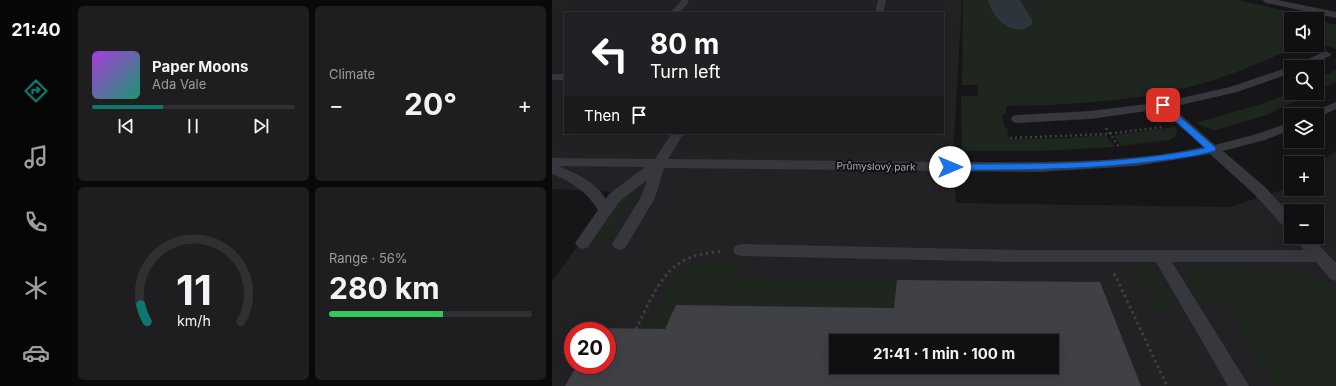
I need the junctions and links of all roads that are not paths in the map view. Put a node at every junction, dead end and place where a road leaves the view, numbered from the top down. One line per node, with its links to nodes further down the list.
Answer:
1 (882, 0): 6 (lane)
2 (1266, 0): 4 (lane)
3 (684, 2): 5 (lane)
4 (1300, 7): 7 (lane); 8 (lane)
5 (675, 12)
6 (879, 12)
7 (1336, 15)
8 (1336, 20)
9 (1326, 54): 10 (lane)
10 (1312, 60)
11 (1284, 72): 14 (lane)
12 (552, 77): 13 (lane)
13 (564, 77)
14 (1163, 105): 17 (lane); 20 (lane)
15 (1336, 105): 16 (lane)
16 (1324, 111)
17 (1016, 119)
18 (1284, 128): 20 (lane, Průmyslový park)
19 (677, 134): 22 (lane)
20 (1212, 149): 22 (lane, Průmyslový park); 25 (lane)
21 (552, 162): 22 (lane, Průmyslový park)
22 (658, 164): 24 (lane); 27 (lane)
23 (552, 170): 24 (lane)
24 (606, 210): 26 (lane)
25 (1284, 217)
26 (583, 243)
27 (620, 244)
28 (1308, 244): 31 (lane)
29 (741, 250): 30 (lane)
30 (1160, 256): 31 (lane); 33 (lane)
31 (1319, 256): 32 (lane)
32 (1336, 274)
33 (1239, 386)

